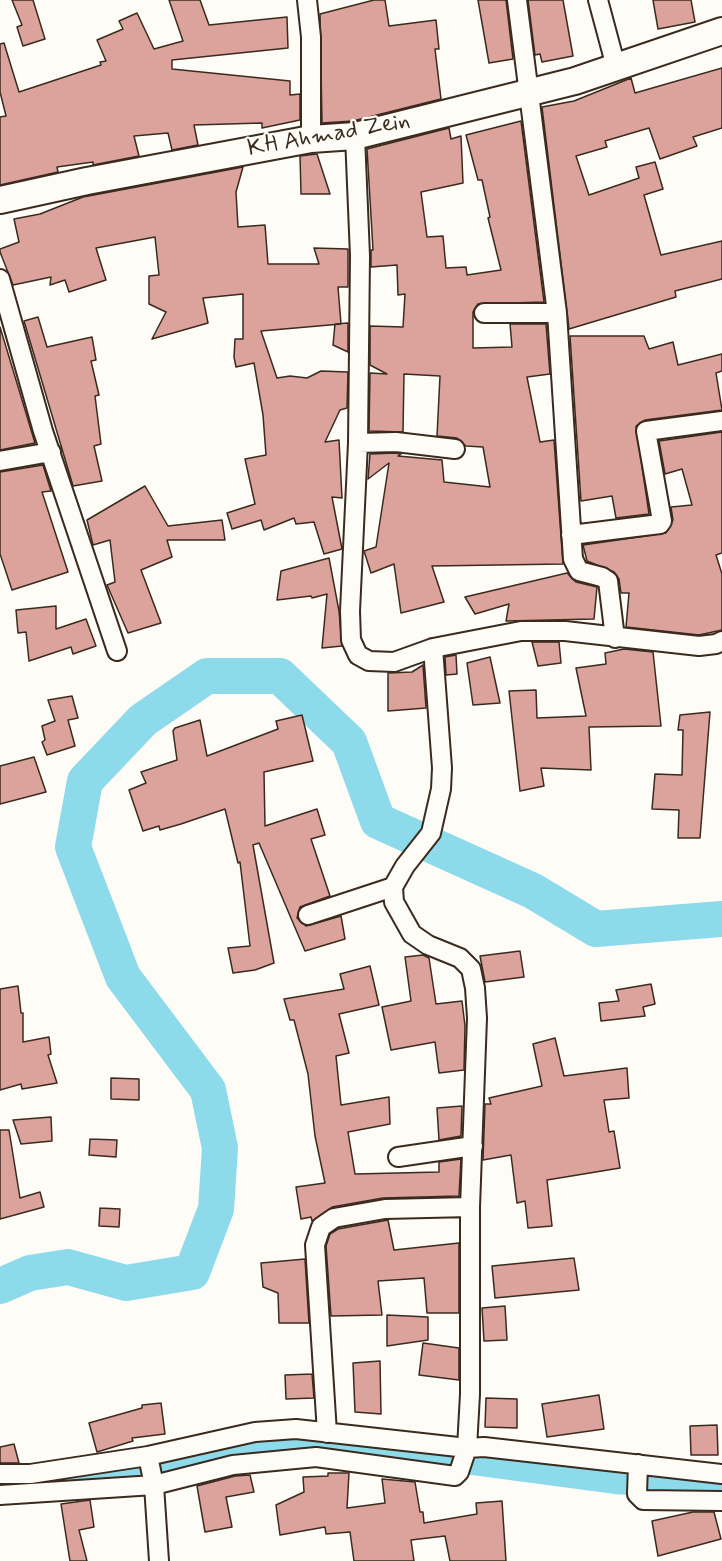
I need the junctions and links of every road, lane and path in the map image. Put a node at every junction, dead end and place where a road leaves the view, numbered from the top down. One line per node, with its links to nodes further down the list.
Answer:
1 (308, 0): 8 (street)
2 (517, 0): 6 (street)
3 (598, 0): 5 (street)
4 (722, 32): 5 (street, KH Ahmad Zein)
5 (616, 67): 6 (street, KH Ahmad Zein)
6 (531, 92): 7 (street, KH Ahmad Zein); 12 (street)
7 (355, 136): 8 (street, KH Ahmad Zein); 14 (street)
8 (311, 139): 9 (street, KH Ahmad Zein)
9 (0, 200)
10 (0, 279): 16 (street)
11 (484, 313): 12 (street)
12 (557, 313): 18 (street)
13 (722, 421): 18 (street)
14 (358, 443): 15 (street); 21 (street)
15 (455, 449)
16 (51, 452): 17 (street); 22 (street)
17 (0, 461)
18 (572, 535): 19 (street)
19 (615, 638): 20 (street); 21 (street)
20 (722, 641)
21 (433, 648): 23 (street)
22 (117, 651)
23 (393, 887): 24 (street); 25 (street)
24 (308, 915)
25 (473, 1146): 26 (street); 27 (street)
26 (398, 1157)
27 (470, 1207): 28 (street); 29 (street)
28 (327, 1433): 29 (street); 30 (street)
29 (463, 1460): 30 (street); 33 (street)
30 (151, 1471): 31 (street); 34 (street); 36 (street)
31 (0, 1474)
32 (722, 1474): 33 (street)
33 (637, 1480): 35 (street)
34 (0, 1495)
35 (722, 1502)
36 (159, 1561)

